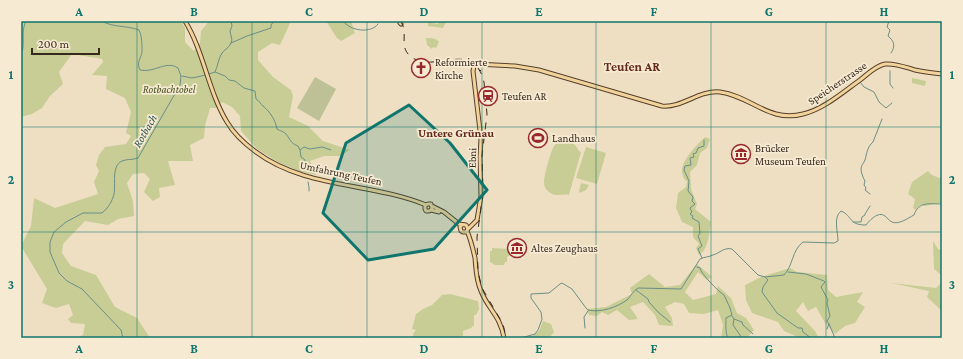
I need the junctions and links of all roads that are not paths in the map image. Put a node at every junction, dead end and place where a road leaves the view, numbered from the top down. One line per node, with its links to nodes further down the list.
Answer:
1 (185, 21): 4 (main road, Umfahrung Teufen)
2 (474, 66): 3 (main road, Speicherstrasse); 6 (main road, Ebni)
3 (942, 74)
4 (425, 206): 5 (main road); 5 (main road)
5 (432, 208): 7 (main road)
6 (472, 223): 7 (main road); 8 (main road, Ebni)
7 (463, 226): 8 (main road); 8 (main road)
8 (466, 231): 9 (main road)
9 (504, 338)

